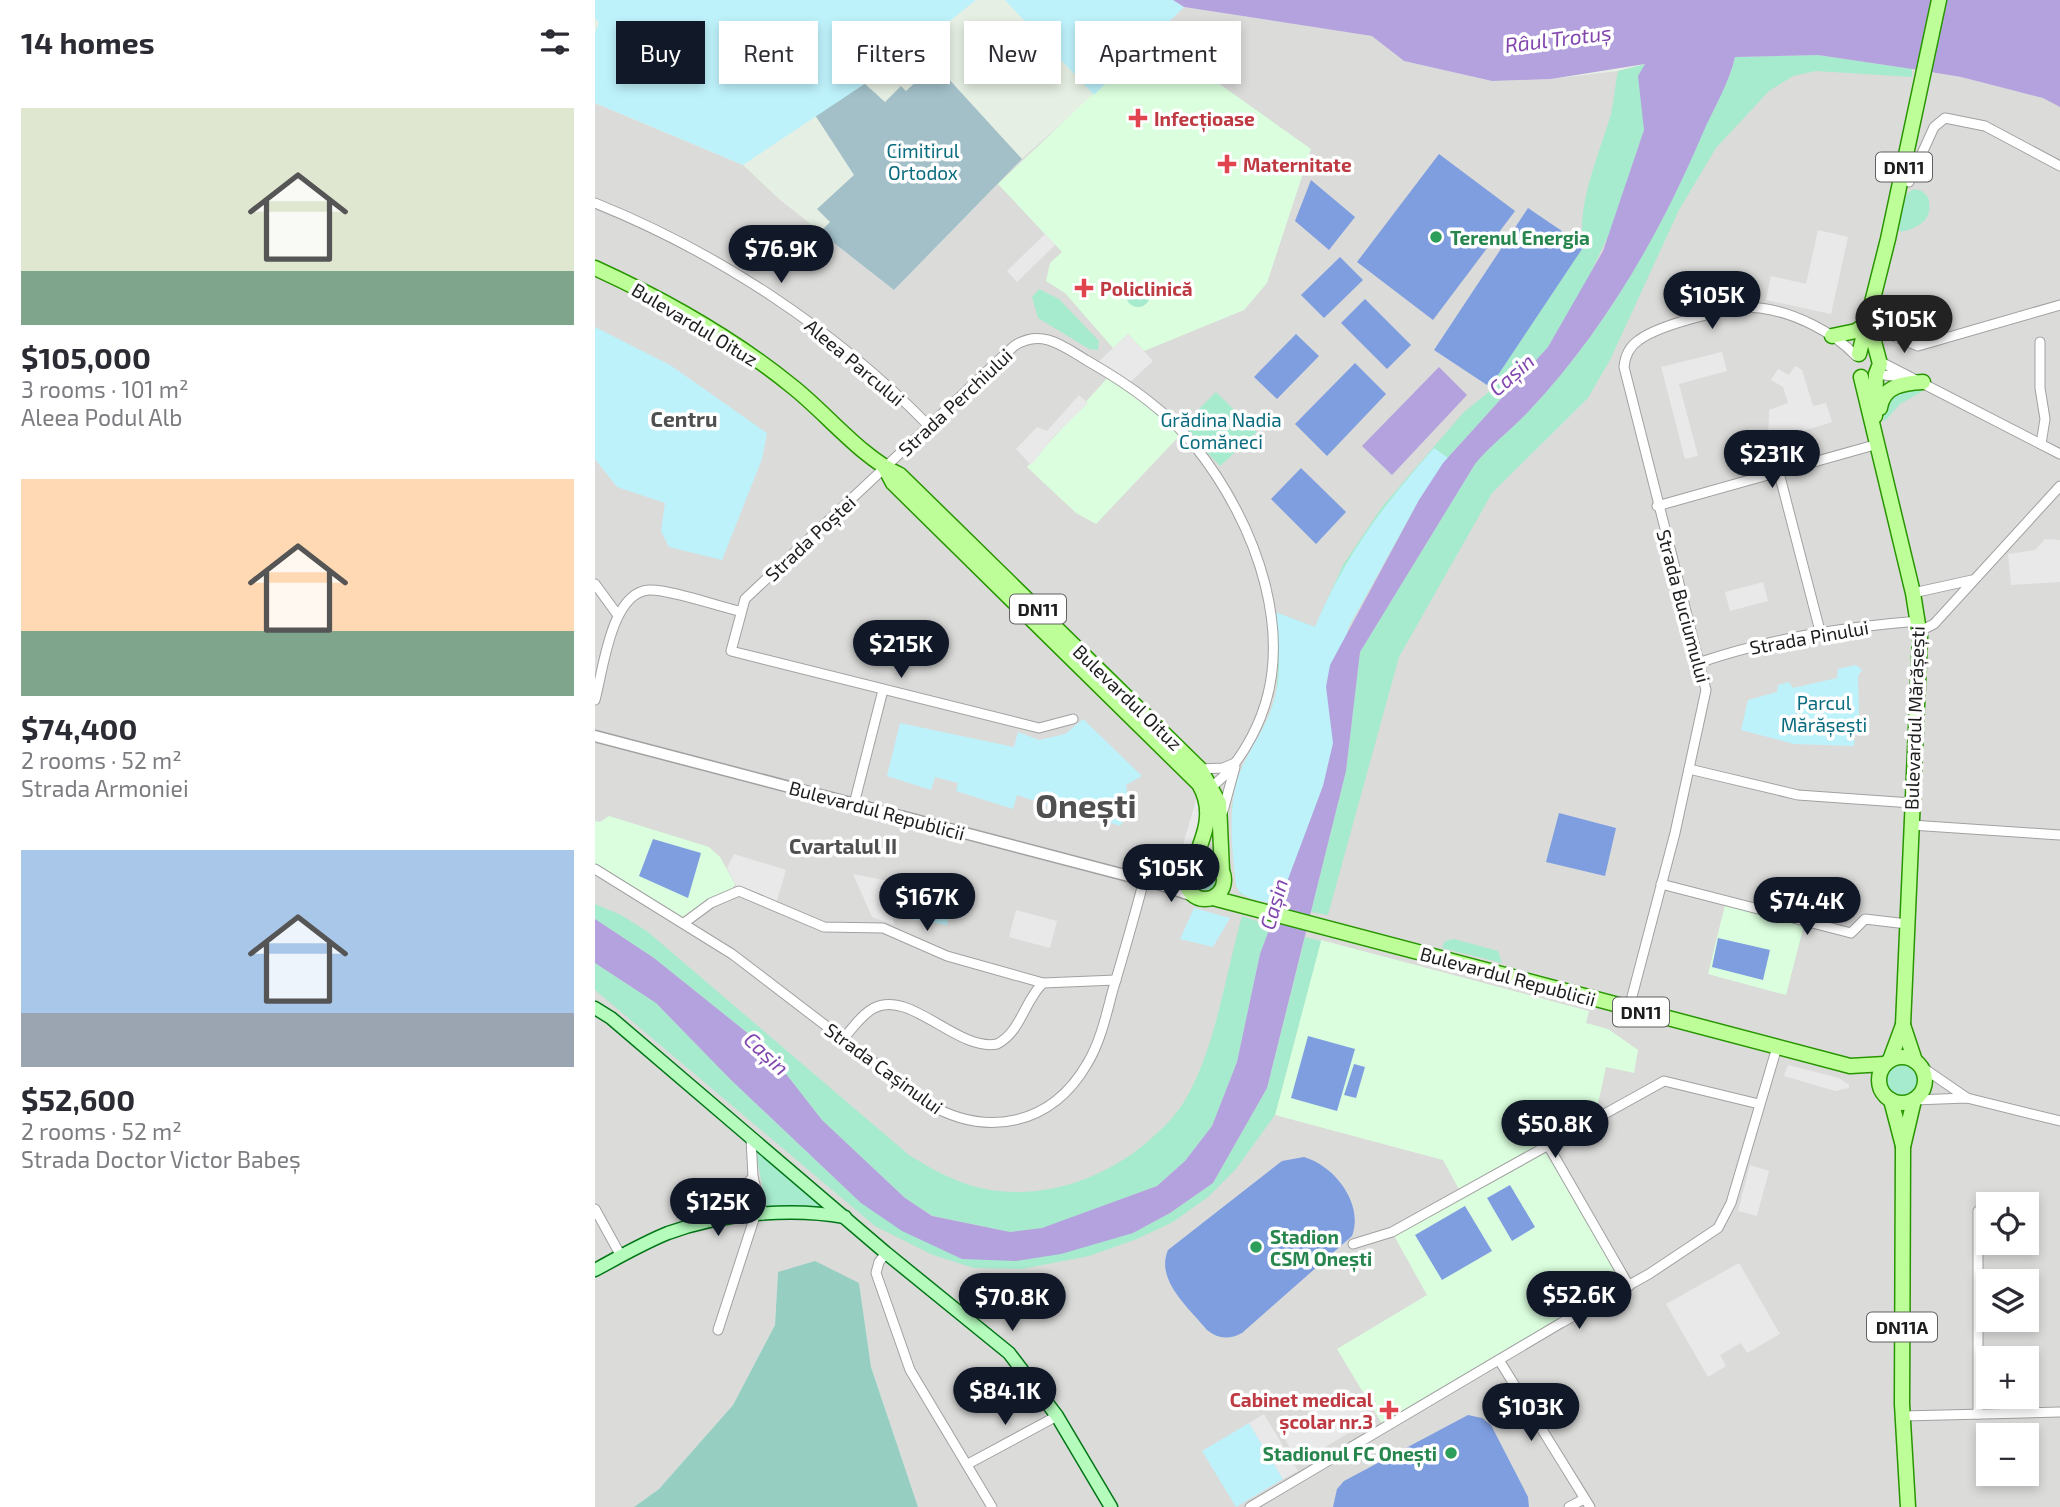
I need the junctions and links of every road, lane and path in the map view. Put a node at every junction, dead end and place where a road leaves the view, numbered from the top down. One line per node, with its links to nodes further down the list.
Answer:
1 (1939, 0): 7 (main road, DN11)
2 (2060, 166): 3 (street)
3 (1909, 182)
4 (595, 203): 14 (street, Aleea Parcului)
5 (595, 268): 18 (main road, Bulevardul Oituz / DN11)
6 (2060, 304): 7 (street)
7 (1870, 328): 8 (main road); 10 (main road, DN11); 11 (main road, DN11)
8 (1832, 336): 10 (street); 21 (street, Strada Buciumului)
9 (2040, 342): 16 (street)
10 (1857, 355): 11 (main road); 12 (main road, DN11)
11 (1878, 364): 12 (main road); 13 (street); 15 (main road, DN11)
12 (1861, 377): 15 (main road, Bulevardul Mărășești / DN11)
13 (1919, 380): 15 (main road); 16 (street)
14 (928, 425): 18 (street, Strada Perchiului); 35 (street, Strada Perchiului)
15 (1876, 438): 19 (street); 24 (main road, Bulevardul Mărășești / DN11)
16 (2041, 444): 17 (street)
17 (2060, 454)
18 (885, 468): 25 (street, Strada Poștei); 34 (main road, Bulevardul Oituz / DN11)
19 (1779, 473): 21 (street); 28 (street)
20 (2060, 486): 22 (street)
21 (1657, 506): 29 (street, Strada Buciumului)
22 (1973, 580): 24 (street); 27 (street)
23 (595, 584): 26 (street)
24 (1913, 593): 27 (main road, Bulevardul Mărășești / DN11)
25 (739, 611): 26 (street); 30 (street, Strada Poștei)
26 (617, 614): 31 (street)
27 (1919, 626): 28 (street, Strada Pinului); 39 (main road, Bulevardul Mărășești / DN11)
28 (1820, 631): 29 (street, Strada Pinului)
29 (1701, 662): 37 (street, Strada Buciumului)
30 (883, 690): 32 (street); 40 (street)
31 (595, 700)
32 (1073, 719)
33 (595, 736): 40 (street, Bulevardul Republicii)
34 (1183, 759): 36 (main road, Bulevardul Oituz / DN11); 38 (main road, Bulevardul Oituz / DN11)
35 (1236, 762): 36 (street); 38 (street, Strada Perchiului); 41 (street, Strada Perchiului)
36 (1200, 769): 38 (main road, Bulevardul Oituz / DN11)
37 (1689, 769): 39 (street); 49 (street, Strada Buciumului)
38 (1208, 789): 41 (main road, Bulevardul Oituz / DN11); 44 (main road)
39 (1912, 803): 42 (main road, Bulevardul Mărășești / DN11)
40 (854, 804): 47 (street, Bulevardul Republicii)
41 (1222, 820): 46 (main road, Bulevardul Oituz / DN11)
42 (1911, 825): 43 (street); 54 (main road, Bulevardul Mărășești / DN11)
43 (2060, 835)
44 (1190, 868): 46 (main road); 48 (street); 50 (main road)
45 (595, 869): 53 (street, Strada Cașinului)
46 (1223, 875): 51 (main road); 52 (main road)
47 (1145, 880): 48 (street, Bulevardul Republicii); 55 (street, Strada Cașinului)
48 (1159, 884): 50 (street, Bulevardul Republicii)
49 (1661, 884): 54 (street); 57 (street, Strada Buciumului)
50 (1193, 896): 51 (main road, DN11)
51 (1213, 898): 52 (main road, Bulevardul Republicii / DN11)
52 (1247, 907): 57 (main road, Bulevardul Republicii / DN11)
53 (684, 923): 56 (street); 60 (street, Strada Cașinului)
54 (1907, 924): 59 (main road, Bulevardul Mărășești / DN11)
55 (1116, 980): 56 (street); 60 (street, Strada Cașinului)
56 (1043, 983): 60 (street)
57 (1629, 1008): 61 (main road, Bulevardul Republicii / DN11)
58 (595, 1009): 70 (main road)
59 (1903, 1025): 62 (main road, Bulevardul Mărășești / DN11); 63 (main road, Bulevardul Mărășești / DN11)
60 (843, 1038)
61 (1777, 1047): 64 (main road, Bulevardul Republicii / DN11); 68 (street)
62 (1888, 1062): 63 (main road, DN11); 64 (main road, DN11); 65 (main road, DN11)
63 (1917, 1063): 66 (street); 67 (main road, DN11)
64 (1850, 1066): 65 (main road, DN11)
65 (1886, 1094): 67 (main road); 72 (main road, DN11A)
66 (1967, 1098): 67 (street); 69 (street)
67 (1915, 1100): 72 (main road)
68 (1759, 1104): 71 (street); 83 (street)
69 (2060, 1121)
70 (751, 1138): 73 (street); 76 (main road)
71 (1549, 1147): 78 (street); 83 (street)
72 (1903, 1147): 89 (main road, DN11A)
73 (753, 1177): 75 (street); 77 (street)
74 (595, 1209): 81 (street)
75 (759, 1215): 76 (main road); 77 (main road); 84 (street)
76 (845, 1217): 79 (main road)
77 (684, 1228): 81 (main road)
78 (1353, 1244)
79 (886, 1253): 88 (main road); 90 (street)
80 (1978, 1255): 87 (street)
81 (621, 1256): 82 (main road)
82 (595, 1269)
83 (1629, 1286): 85 (street)
84 (718, 1330)
85 (1499, 1360): 91 (street); 94 (street)
86 (2060, 1412): 87 (street)
87 (1978, 1414): 89 (street)
88 (1057, 1416): 90 (street); 93 (main road)
89 (1903, 1416): 96 (main road, DN11A)
90 (968, 1464): 92 (street)
91 (1587, 1503): 95 (street)
92 (992, 1507)
93 (1111, 1507)
94 (1250, 1507)
95 (1569, 1507)
96 (1908, 1507)

